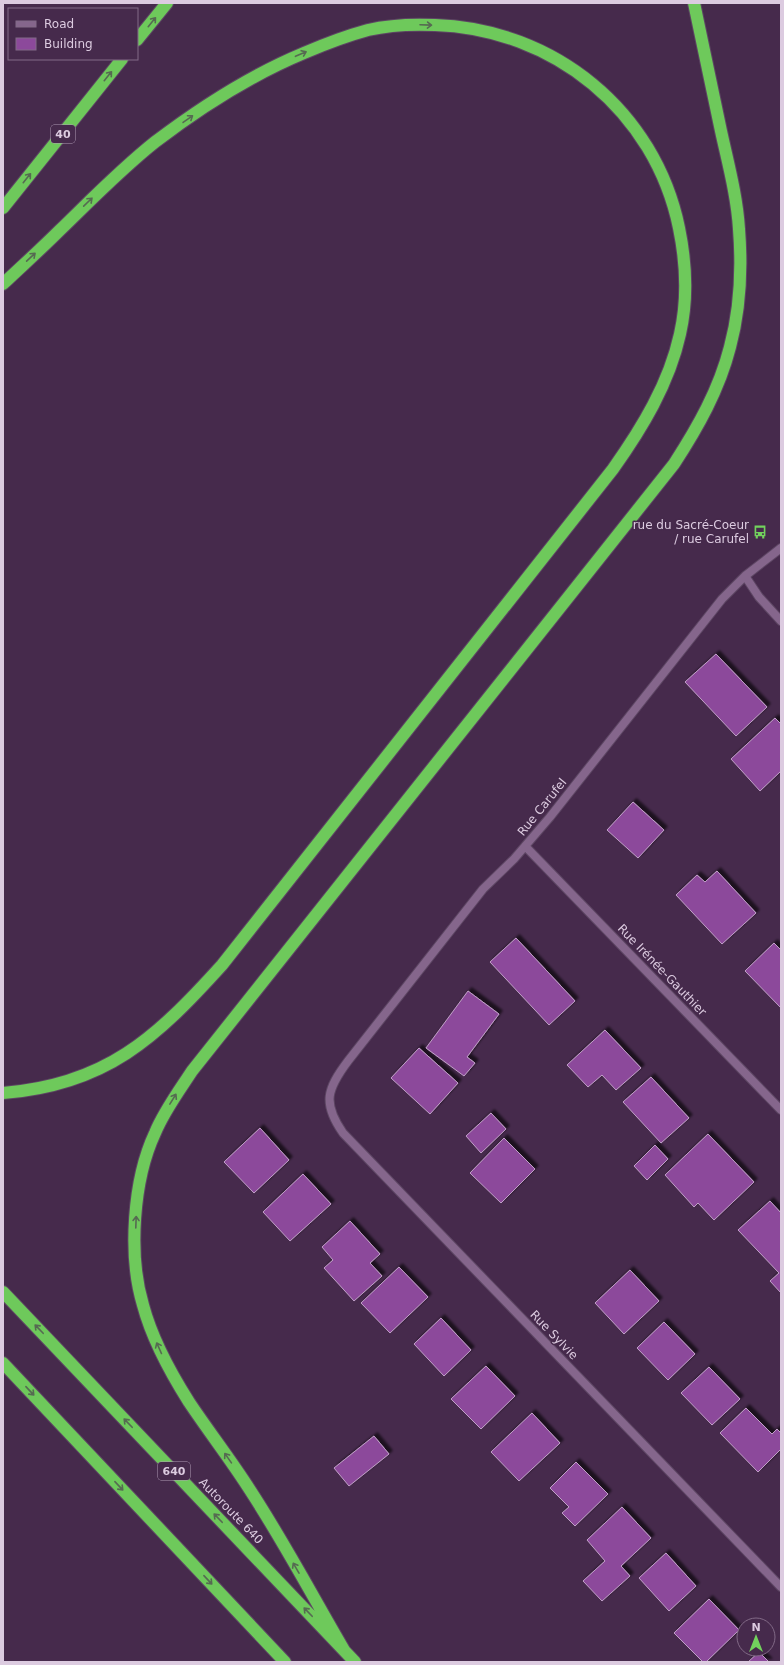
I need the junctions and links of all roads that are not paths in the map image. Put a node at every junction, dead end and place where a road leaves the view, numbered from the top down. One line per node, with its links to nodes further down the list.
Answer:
1 (167, 3): 3 (highway, one-way to 1)
2 (694, 3): 17 (highway, one-way to 2)
3 (138, 39)
4 (121, 60): 5 (highway, 40, one-way to 4)
5 (3, 208)
6 (3, 284): 12 (highway, one-way to 12)
7 (781, 548): 8 (street, Rue Carufel)
8 (744, 576): 9 (street); 10 (street, Rue Carufel)
9 (781, 621)
10 (525, 846): 11 (street, Rue Carufel); 13 (street, Rue Irénée-Gauthier)
11 (331, 1088): 16 (street, Rue Sylvie)
12 (3, 1093)
13 (781, 1110)
14 (3, 1292): 17 (highway, Autoroute 640 / 640, one-way to 14)
15 (3, 1363): 18 (highway, one-way to 18)
16 (781, 1587)
17 (344, 1650): 19 (highway, Autoroute 640 / 640)
18 (285, 1662)
19 (355, 1662)

